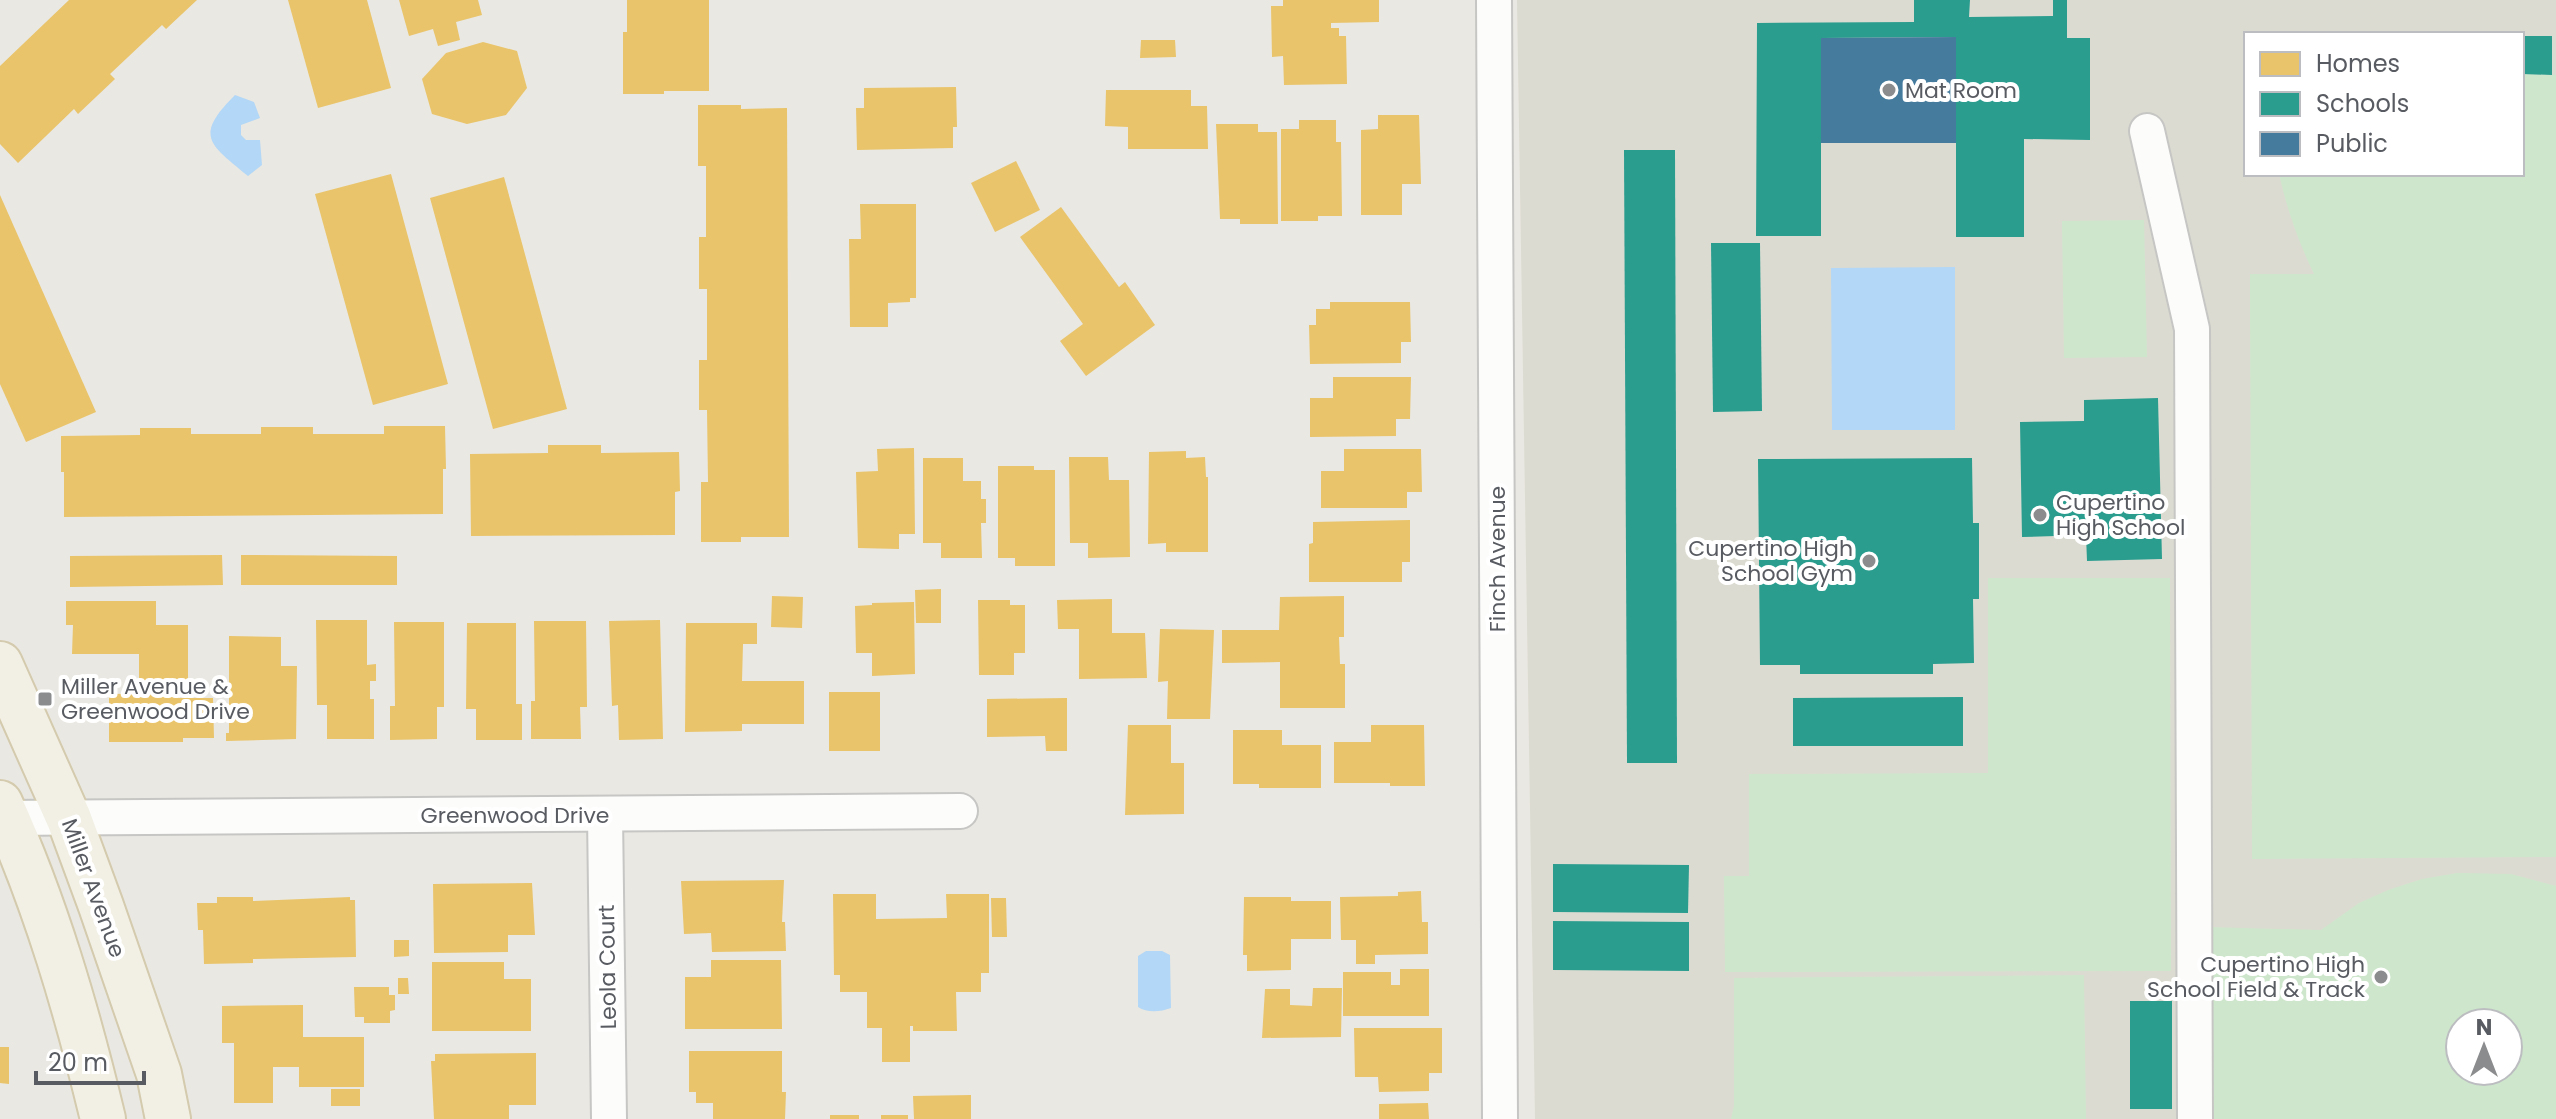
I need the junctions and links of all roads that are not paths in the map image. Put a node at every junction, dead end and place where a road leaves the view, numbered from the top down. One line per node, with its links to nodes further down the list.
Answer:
1 (1494, 0): 11 (street, Finch Avenue)
2 (2147, 131): 12 (street)
3 (0, 664): 7 (main road, Miller Avenue)
4 (960, 811): 6 (street, Greenwood Drive)
5 (2, 813): 7 (street, Greenwood Drive); 8 (main road)
6 (605, 815): 7 (street, Greenwood Drive); 10 (street, Leola Court)
7 (69, 819): 9 (main road, Miller Avenue)
8 (103, 1119)
9 (168, 1119)
10 (609, 1119)
11 (1500, 1119)
12 (2195, 1119)

